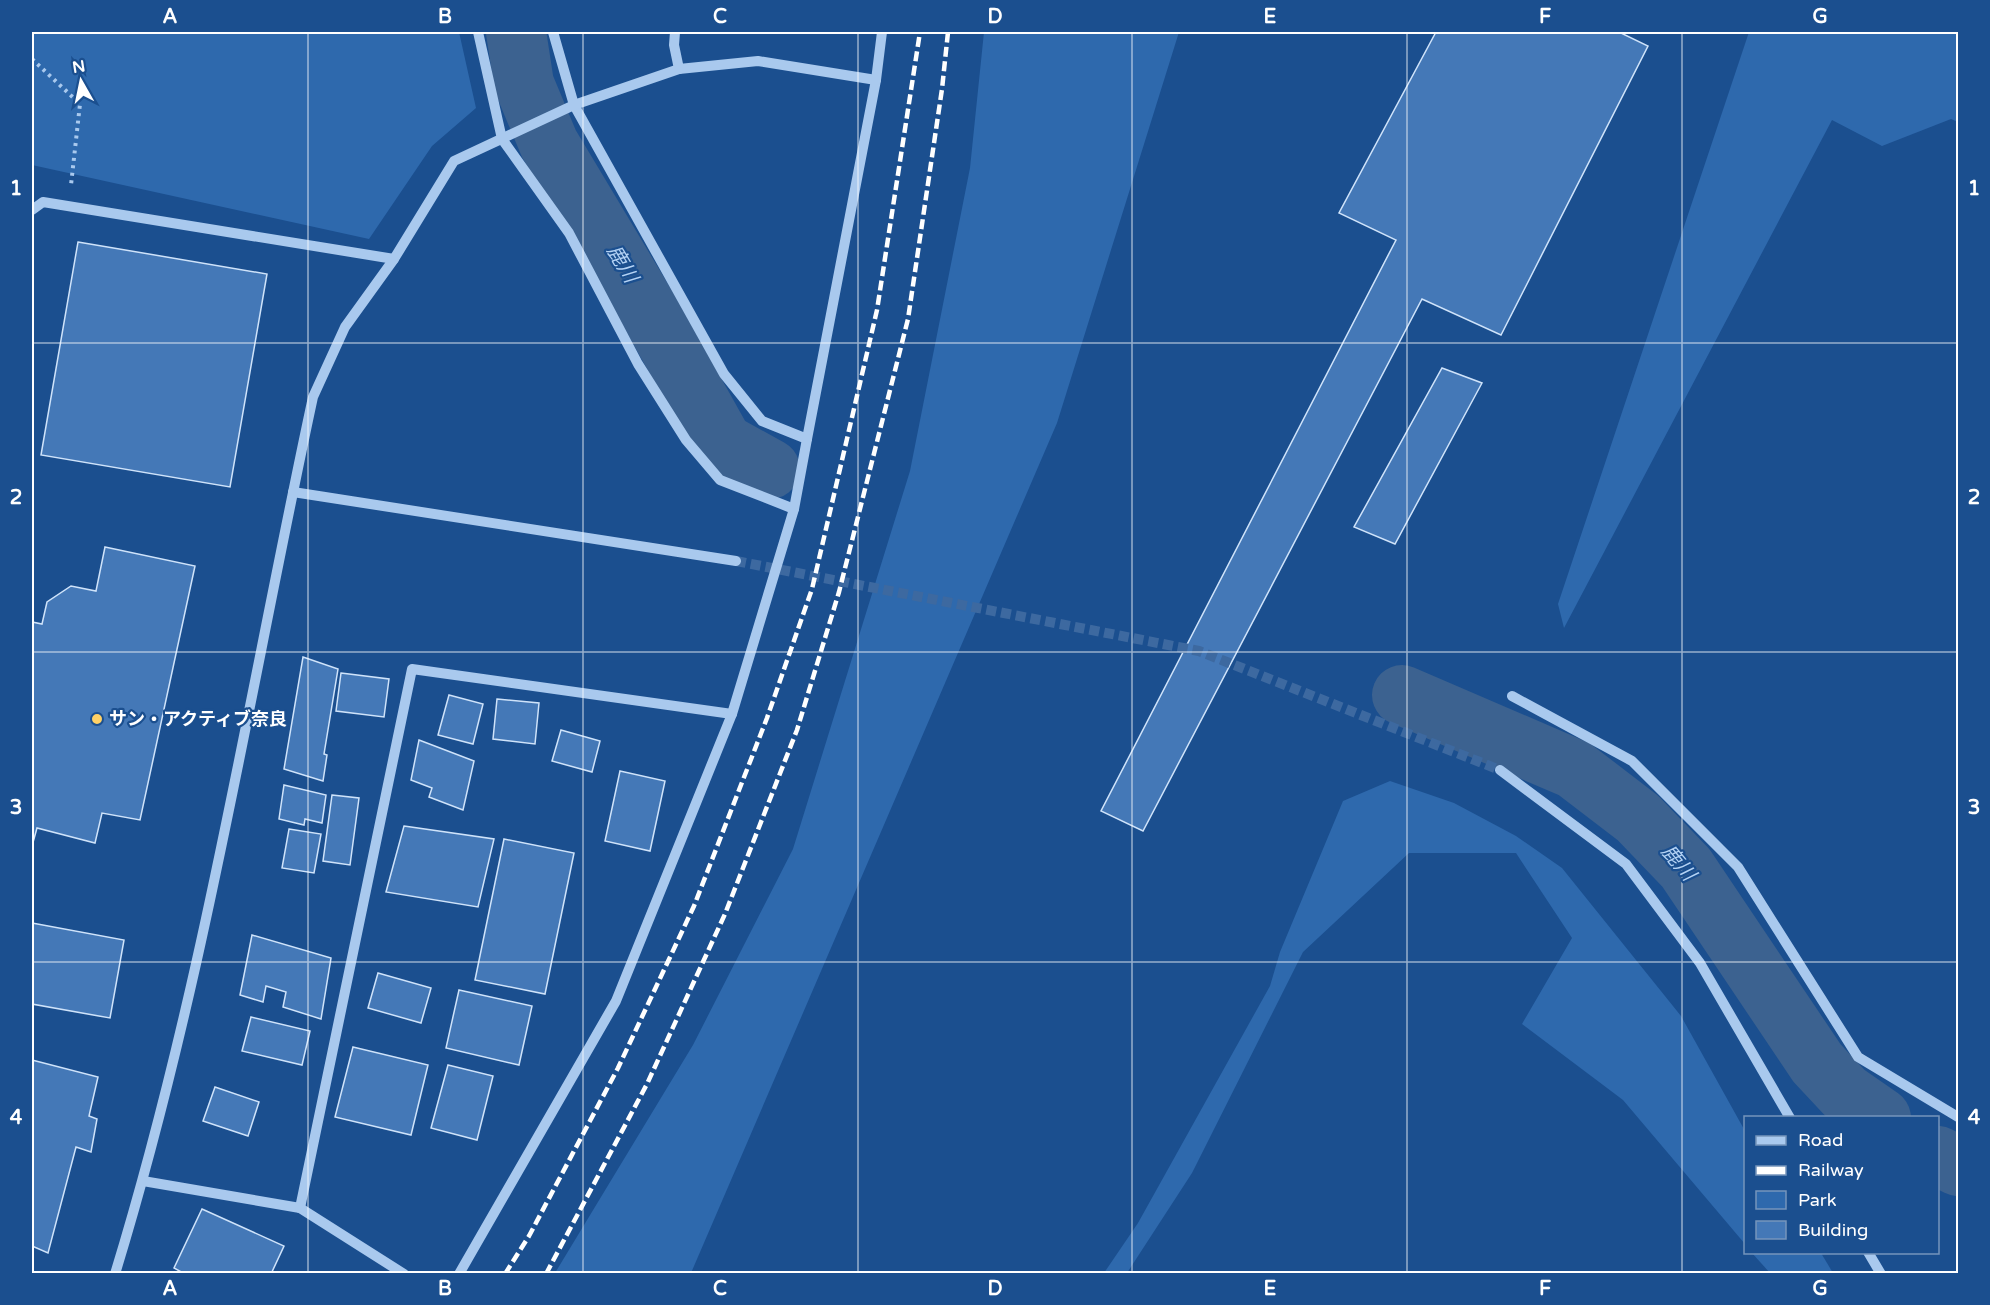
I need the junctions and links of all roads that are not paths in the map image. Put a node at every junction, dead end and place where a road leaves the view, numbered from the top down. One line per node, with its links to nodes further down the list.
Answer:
1 (478, 32): 8 (street)
2 (553, 32): 7 (street)
3 (675, 32): 5 (street)
4 (882, 32): 6 (street)
5 (679, 69): 6 (street); 7 (street)
6 (876, 80): 11 (street)
7 (574, 105): 8 (street); 11 (street)
8 (502, 139): 10 (street); 13 (street)
9 (32, 210): 10 (street)
10 (394, 259): 12 (street)
11 (807, 439): 13 (street)
12 (293, 492): 14 (street); 20 (street)
13 (794, 509): 16 (street)
14 (736, 561)
15 (1512, 696): 19 (street)
16 (732, 714): 21 (street); 25 (street)
17 (1500, 770): 18 (street)
18 (1789, 1116)
19 (1959, 1117)
20 (143, 1181): 21 (street); 23 (street)
21 (300, 1208): 24 (street)
22 (1869, 1254): 26 (street)
23 (115, 1274)
24 (404, 1274)
25 (459, 1274)
26 (1881, 1274)

